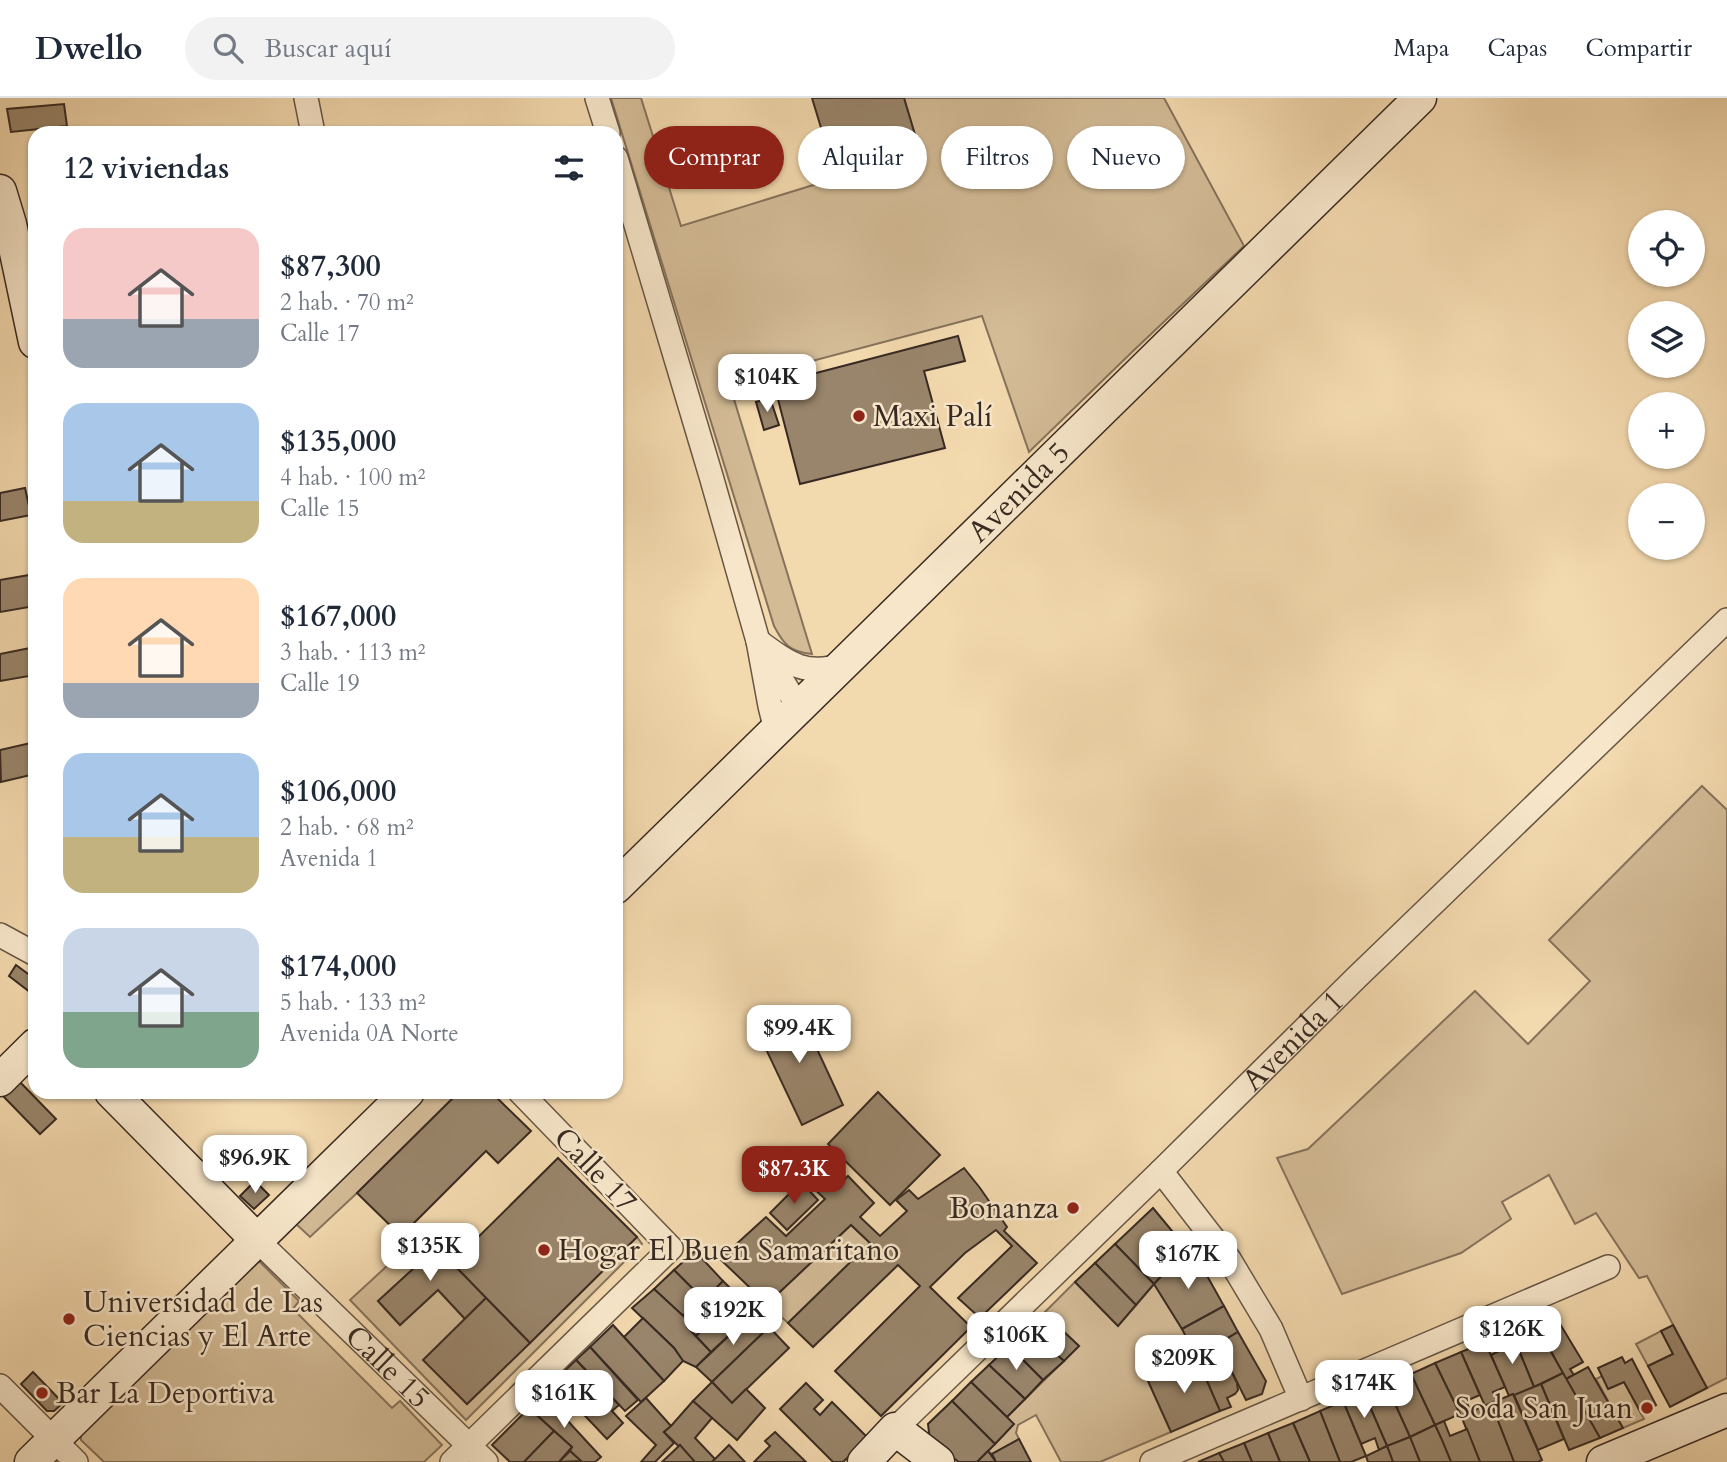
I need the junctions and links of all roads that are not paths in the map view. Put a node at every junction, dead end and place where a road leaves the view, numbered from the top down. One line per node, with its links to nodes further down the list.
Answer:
1 (306, 98): 4 (street)
2 (597, 98): 5 (street)
3 (1420, 98): 11 (street, Avenida 5)
4 (312, 126)
5 (606, 126)
6 (623, 183): 10 (street)
7 (0, 191): 8 (street)
8 (28, 277)
9 (1727, 620): 22 (street, Avenida 1)
10 (758, 641): 11 (street); 12 (street); 13 (street)
11 (842, 665): 12 (street, Avenida 5)
12 (799, 708): 13 (street, Avenida 5)
13 (776, 730): 14 (street, Avenida 5)
14 (623, 880)
15 (0, 935): 16 (street)
16 (28, 950)
17 (28, 1052): 18 (street)
18 (0, 1080)
19 (118, 1099): 23 (street, Calle 15)
20 (401, 1099): 23 (street)
21 (527, 1099): 30 (street, Calle 17)
22 (1161, 1171): 26 (street); 28 (street, Avenida 1)
23 (257, 1240): 29 (street); 30 (street, Calle 15)
24 (1608, 1267): 26 (street)
25 (0, 1386): 29 (street)
26 (1301, 1399): 37 (street)
27 (1727, 1410): 38 (street)
28 (895, 1429): 35 (street, Avenida 1); 36 (street)
29 (53, 1440): 31 (street); 32 (street)
30 (469, 1446): 33 (street); 34 (street, Calle 15)
31 (31, 1462)
32 (76, 1462)
33 (452, 1462)
34 (486, 1462)
35 (863, 1462)
36 (938, 1462)
37 (1153, 1462)
38 (1604, 1462)

